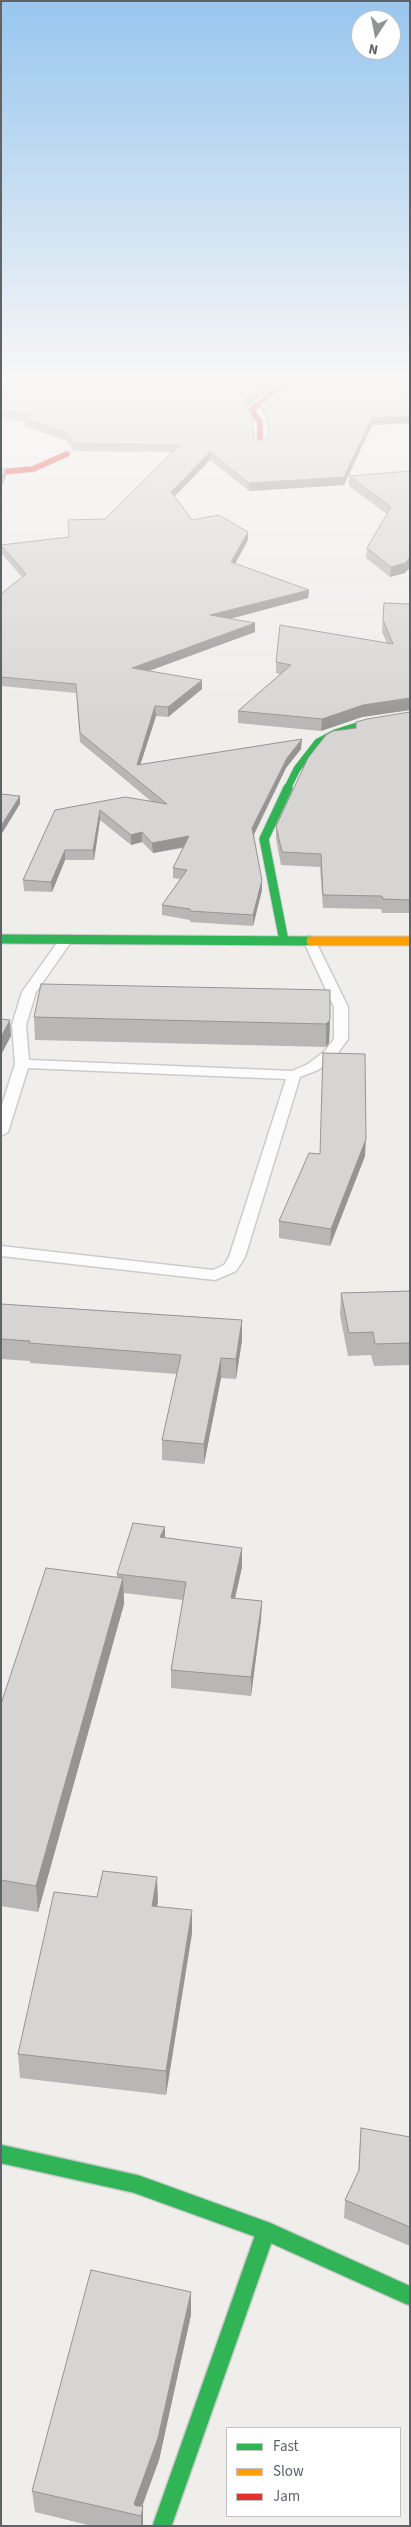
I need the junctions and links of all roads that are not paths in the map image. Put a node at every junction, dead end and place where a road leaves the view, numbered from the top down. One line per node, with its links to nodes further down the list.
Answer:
1 (410, 717): 5 (main road)
2 (1, 938): 3 (main road)
3 (67, 939): 5 (main road); 7 (lane)
4 (309, 940): 5 (main road); 6 (main road); 8 (lane)
5 (284, 941)
6 (410, 941)
7 (22, 1064): 8 (lane); 9 (lane)
8 (294, 1075): 10 (lane)
9 (1, 1132)
10 (1, 1251)
11 (1, 2154): 12 (main road)
12 (266, 2231): 13 (main road); 14 (main road)
13 (410, 2296)
14 (162, 2526)

